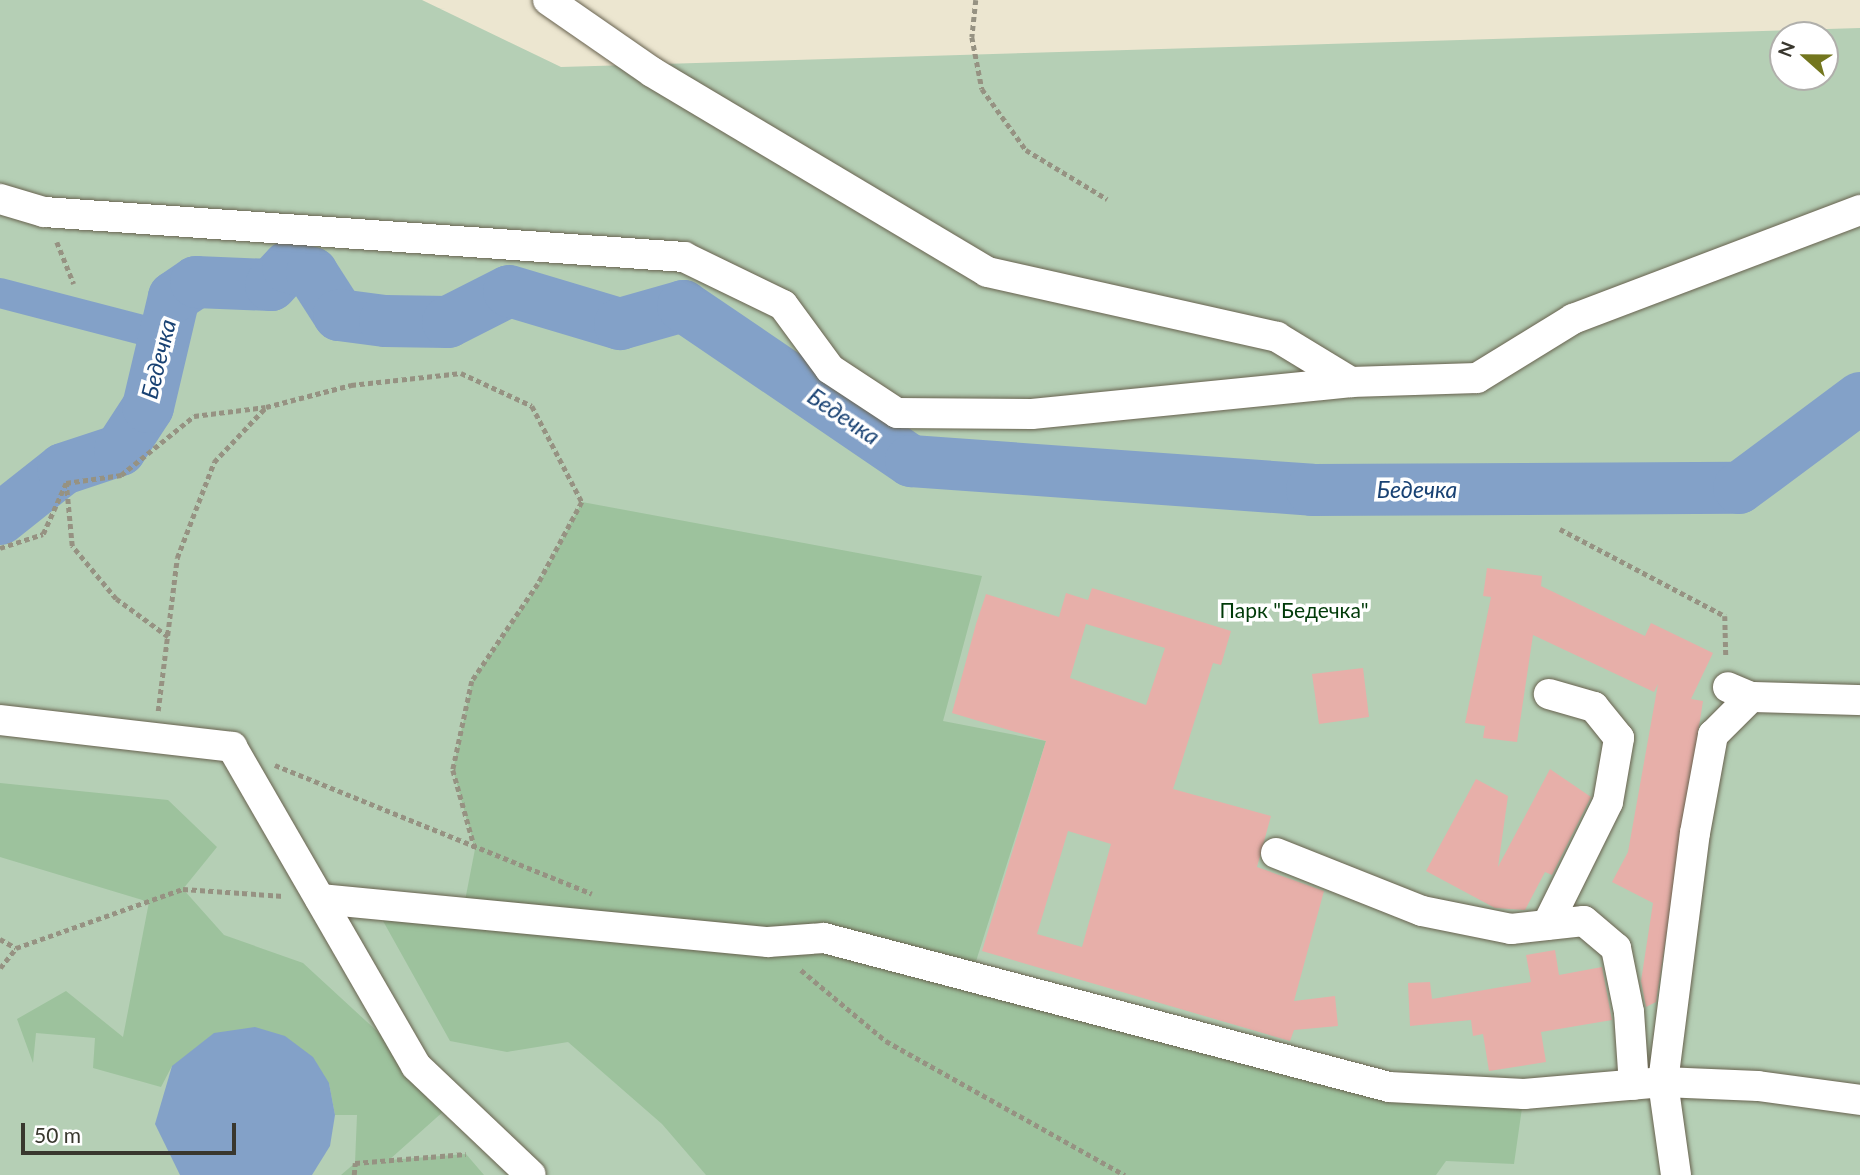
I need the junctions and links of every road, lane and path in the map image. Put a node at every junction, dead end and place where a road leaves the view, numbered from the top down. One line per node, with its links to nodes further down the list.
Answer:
1 (548, 0): 8 (street)
2 (976, 0): 4 (path)
3 (0, 199): 6 (street)
4 (1107, 199)
5 (1860, 210): 8 (street)
6 (44, 212): 7 (path); 8 (street)
7 (74, 285)
8 (1351, 382)
9 (266, 407): 10 (path); 13 (path); 20 (path)
10 (66, 483): 12 (path); 13 (path)
11 (1560, 529): 14 (path)
12 (0, 548)
13 (168, 637): 18 (path)
14 (1739, 692): 16 (street); 29 (street)
15 (1549, 694): 24 (street)
16 (1860, 701)
17 (0, 720): 18 (street)
18 (154, 737): 19 (street)
19 (232, 747): 20 (path); 23 (street)
20 (475, 849): 22 (path)
21 (1276, 853): 24 (street)
22 (604, 898)
23 (320, 899): 26 (street); 27 (path); 31 (street)
24 (1547, 925): 29 (street)
25 (0, 939): 27 (path)
26 (768, 942): 29 (street); 34 (path)
27 (16, 948): 28 (path)
28 (0, 968)
29 (1648, 1084): 30 (street); 35 (street)
30 (1860, 1100)
31 (505, 1151): 32 (path); 33 (street)
32 (354, 1175)
33 (531, 1175)
34 (1125, 1175)
35 (1676, 1175)

